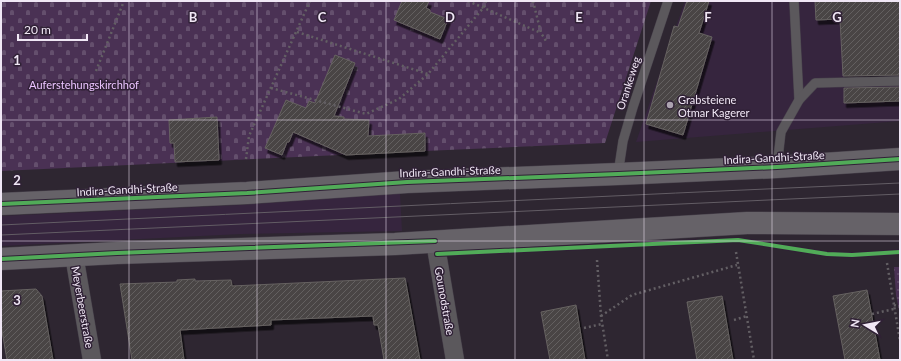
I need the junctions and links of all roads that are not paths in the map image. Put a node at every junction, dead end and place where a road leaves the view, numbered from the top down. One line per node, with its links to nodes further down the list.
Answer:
1 (668, 1): 7 (lane, Orankeweg)
2 (794, 1): 4 (lane)
3 (900, 81): 4 (lane)
4 (799, 100): 6 (lane)
5 (900, 158): 6 (main road, Indira-Gandhi-Straße)
6 (777, 167): 7 (main road, Indira-Gandhi-Straße)
7 (618, 174): 8 (main road, Indira-Gandhi-Straße)
8 (1, 204)
9 (900, 224): 10 (main road)
10 (435, 242): 11 (main road); 14 (street, Gounodstraße)
11 (74, 255): 12 (main road); 13 (street, Meyerbeerstraße)
12 (1, 258)
13 (92, 360)
14 (455, 360)

